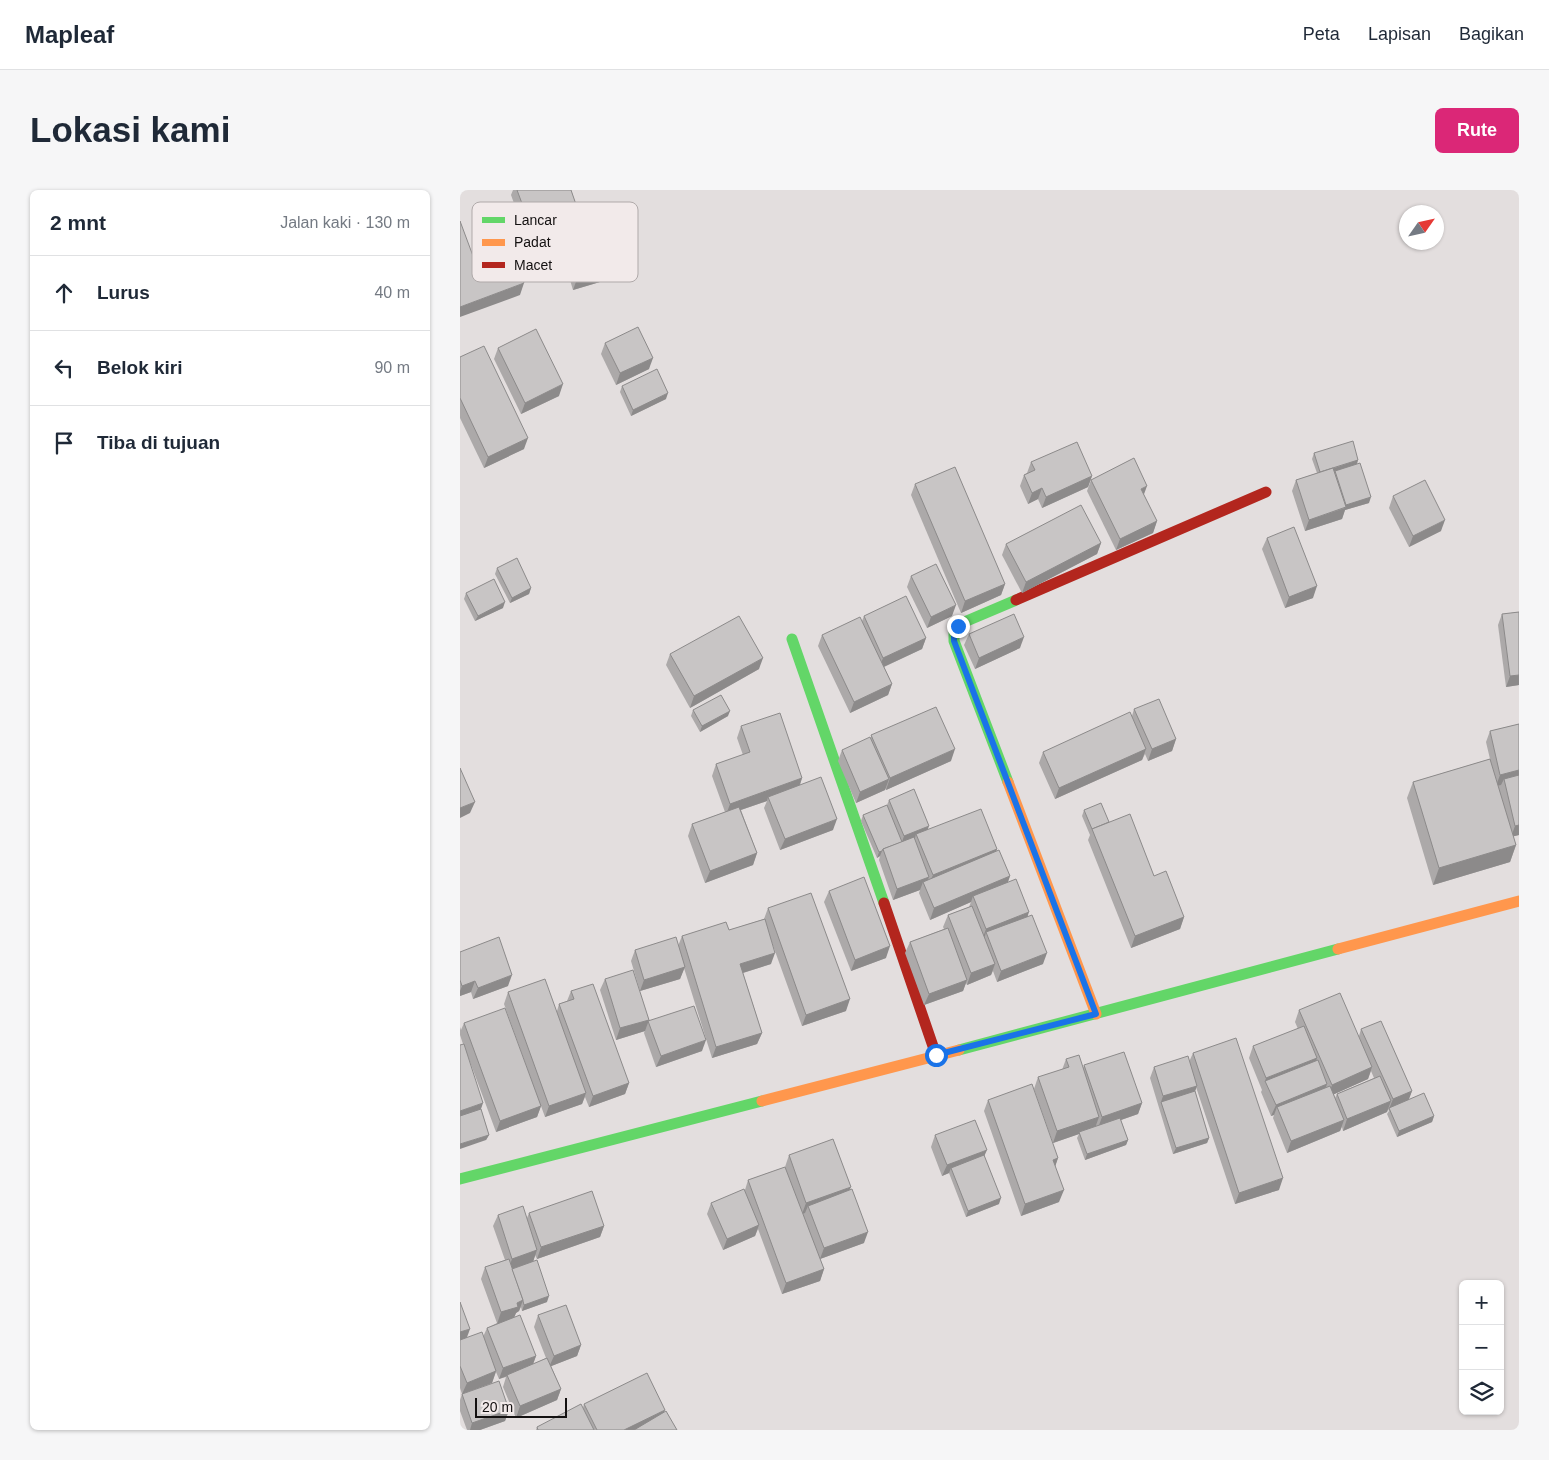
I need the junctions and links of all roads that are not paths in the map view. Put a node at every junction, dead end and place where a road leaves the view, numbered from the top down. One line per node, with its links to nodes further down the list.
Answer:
1 (1266, 492): 4 (street)
2 (792, 639): 5 (street)
3 (1519, 900): 4 (street)
4 (1096, 1014): 5 (street)
5 (936, 1055): 6 (street)
6 (460, 1179)

